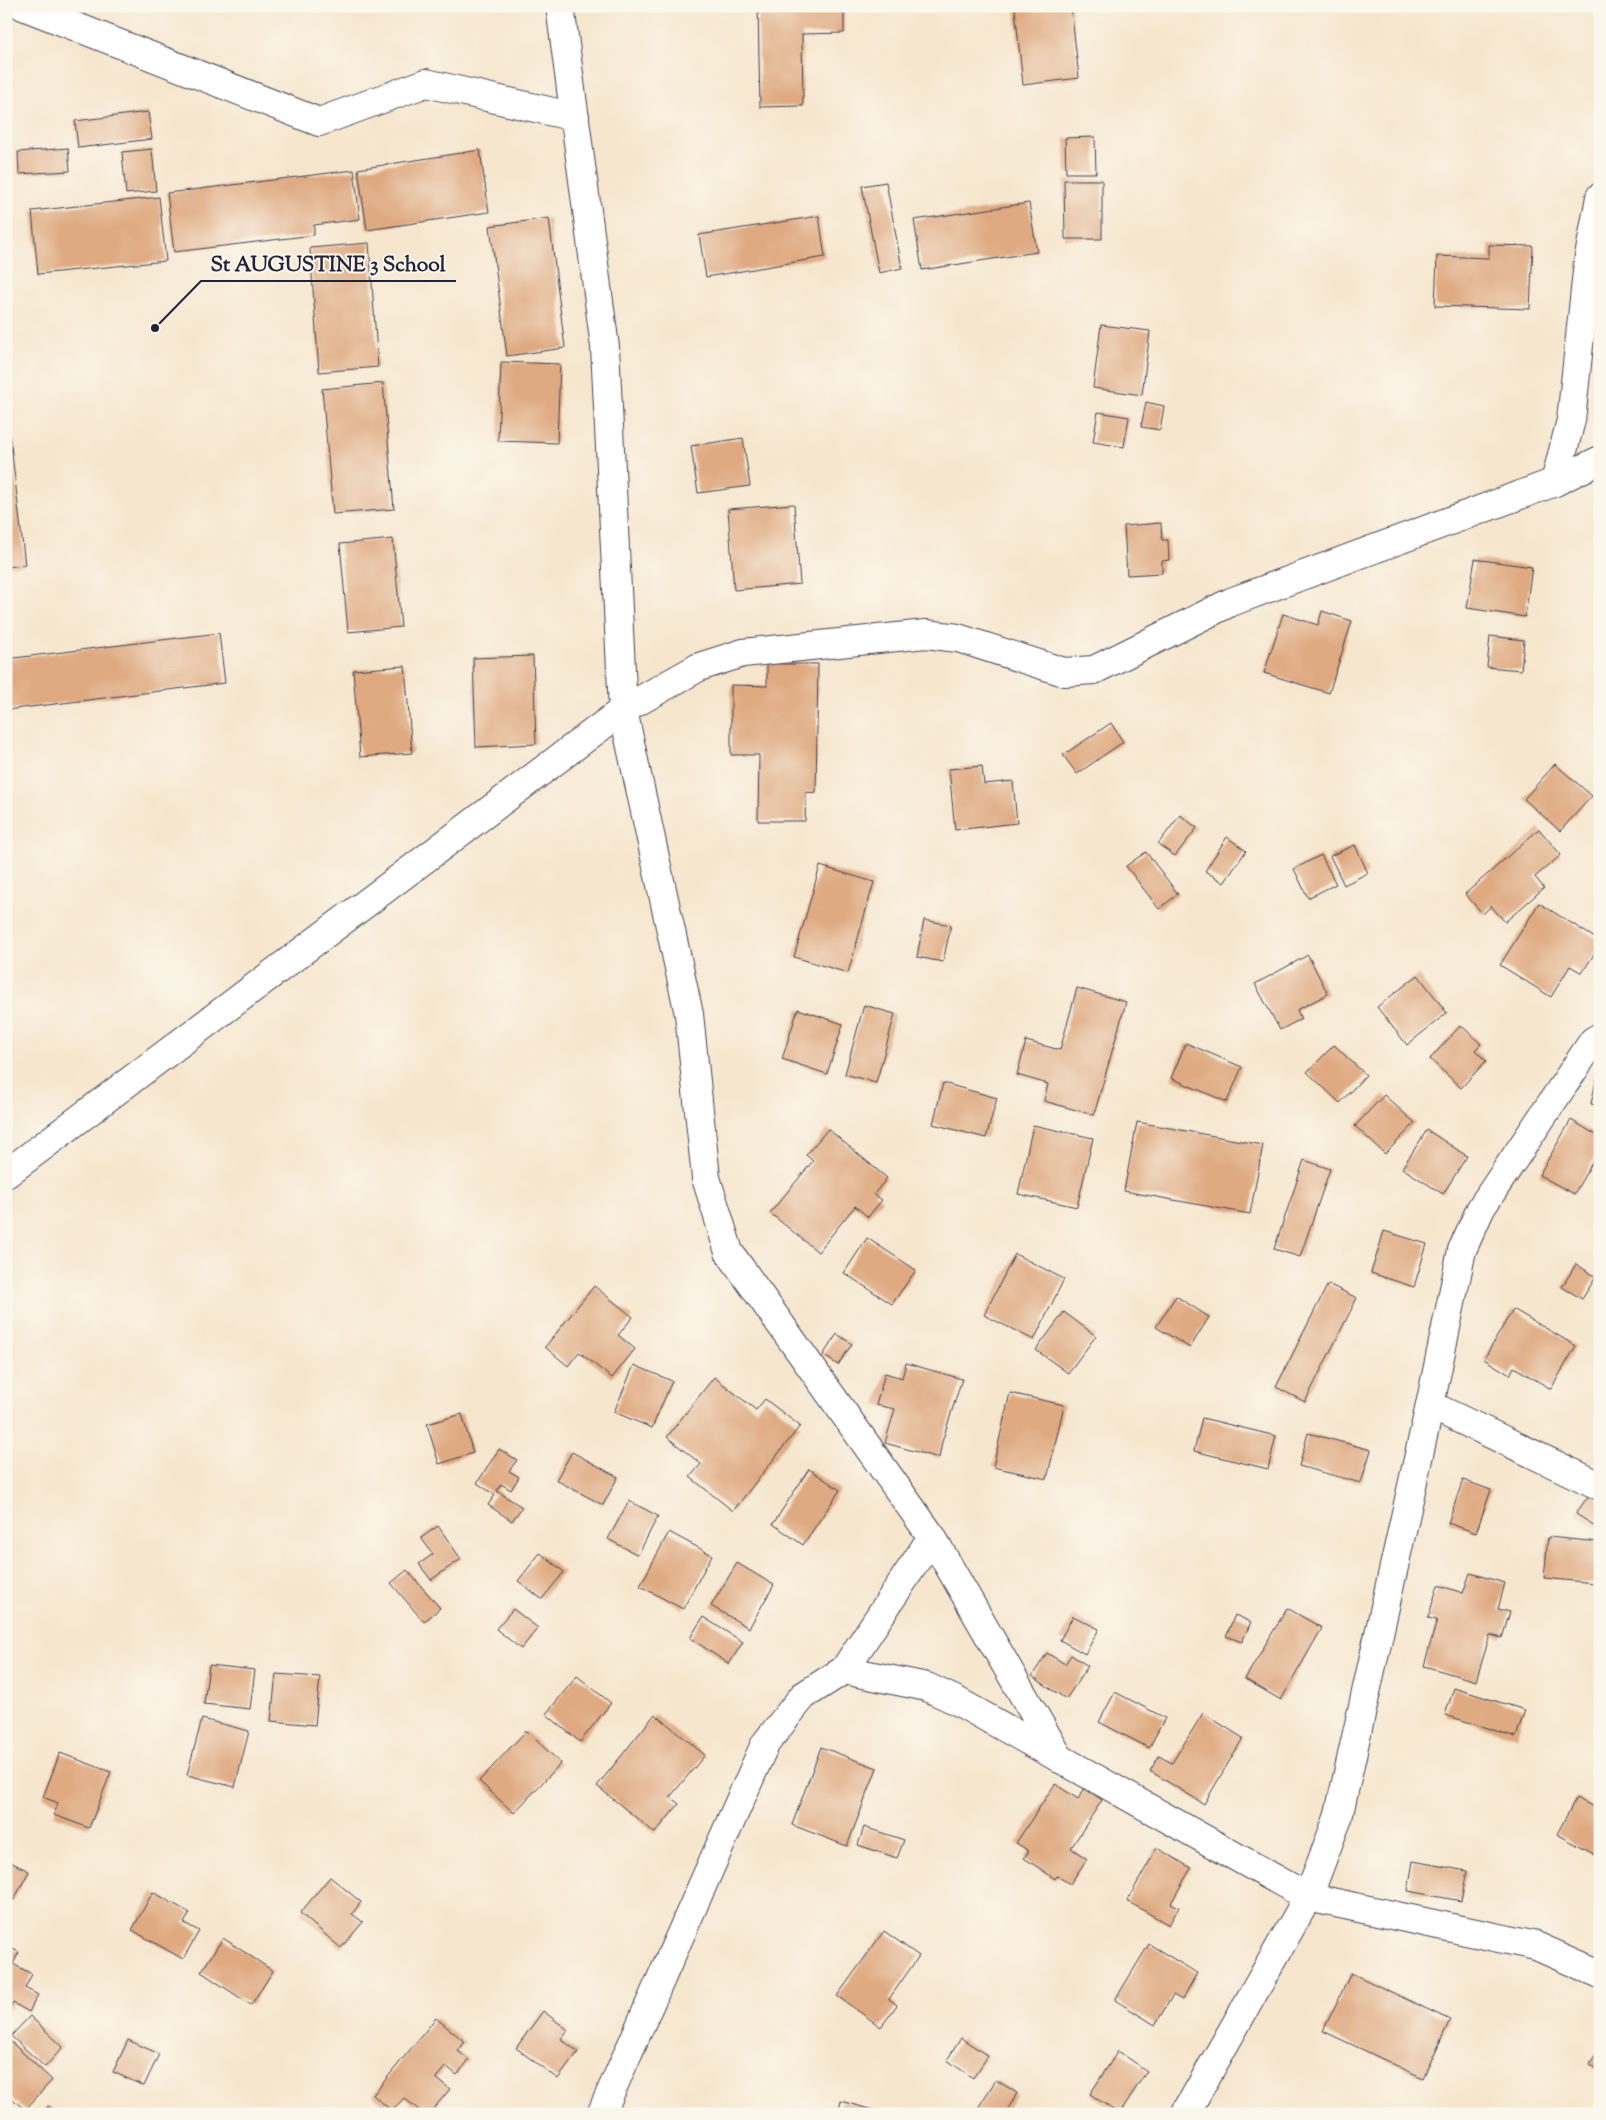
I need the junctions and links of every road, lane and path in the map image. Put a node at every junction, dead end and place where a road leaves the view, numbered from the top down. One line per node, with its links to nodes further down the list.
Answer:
1 (23, 6): 3 (street)
2 (560, 6): 3 (street)
3 (575, 117): 7 (street)
4 (1600, 197): 6 (street)
5 (1600, 460): 6 (street)
6 (1555, 482): 7 (street)
7 (623, 710): 9 (street); 12 (street)
8 (1600, 1037): 10 (street)
9 (6, 1174)
10 (1430, 1405): 11 (street); 15 (street)
11 (1600, 1486)
12 (932, 1537): 13 (street); 14 (street)
13 (844, 1670): 14 (street); 17 (street)
14 (1060, 1759): 15 (street)
15 (1308, 1897): 16 (street); 18 (street)
16 (1600, 1974)
17 (601, 2114)
18 (1185, 2114)

